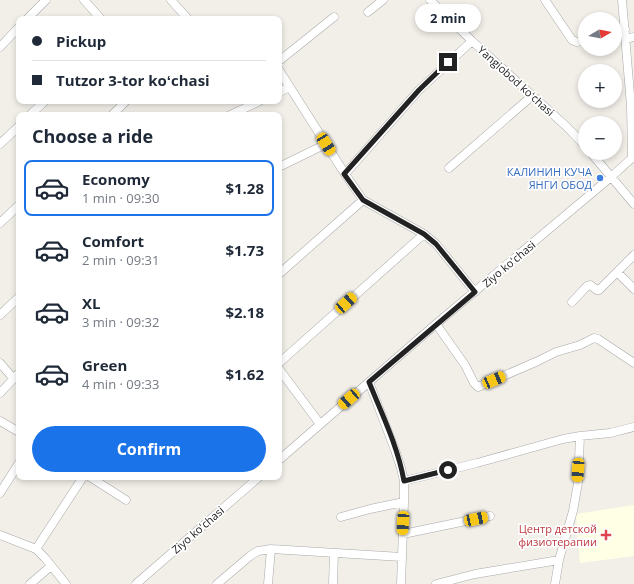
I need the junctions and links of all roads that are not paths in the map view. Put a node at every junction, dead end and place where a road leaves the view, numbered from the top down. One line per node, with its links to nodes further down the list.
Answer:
1 (46, 0): 9 (street)
2 (84, 0): 10 (street)
3 (171, 0): 11 (street)
4 (383, 0): 8 (street)
5 (430, 0): 17 (street, Yangiobod koʻchasi)
6 (545, 0): 18 (street)
7 (622, 0): 13 (street, Ziyo koʻchasi)
8 (368, 12)
9 (30, 16)
10 (98, 16)
11 (185, 16)
12 (334, 17): 20 (street)
13 (625, 29): 15 (street); 16 (street, Ziyo koʻchasi)
14 (16, 30): 19 (street)
15 (622, 30)
16 (630, 38): 28 (street, Ziyo koʻchasi)
17 (472, 41): 24 (street, Yangiobod koʻchasi); 39 (street)
18 (578, 42)
19 (0, 47)
20 (282, 59)
21 (282, 75): 22 (street)
22 (290, 87): 23 (street); 35 (street)
23 (282, 91)
24 (532, 96): 33 (street, Yangiobod koʻchasi); 38 (street)
25 (42, 104): 29 (street)
26 (123, 104): 30 (street)
27 (254, 104): 31 (street)
28 (632, 105): 40 (street, Ziyo koʻchasi)
29 (33, 112)
30 (115, 112)
31 (236, 112)
32 (16, 129): 34 (street)
33 (578, 139)
34 (0, 144)
35 (326, 144): 37 (street); 39 (street)
36 (597, 160): 40 (street)
37 (282, 166)
38 (449, 168)
39 (344, 174): 41 (street)
40 (611, 177): 42 (street); 50 (street, Ziyo koʻchasi)
41 (363, 200): 45 (street); 47 (street)
42 (634, 204)
43 (16, 208): 44 (street)
44 (0, 223)
45 (424, 234): 50 (street); 55 (street)
46 (634, 255): 48 (street)
47 (282, 271)
48 (617, 272): 49 (street); 52 (street)
49 (634, 289)
50 (475, 292): 54 (street, Ziyo koʻchasi)
51 (16, 300): 53 (street)
52 (572, 302)
53 (0, 316)
54 (436, 324): 57 (street); 60 (street, Ziyo koʻchasi)
55 (282, 360)
56 (0, 363): 59 (street)
57 (634, 363)
58 (282, 373): 63 (street)
59 (16, 375): 61 (street)
60 (369, 382): 63 (street, Ziyo koʻchasi); 72 (street)
61 (0, 393)
62 (0, 421): 65 (street)
63 (320, 424): 67 (street, Ziyo koʻchasi)
64 (634, 427): 66 (street)
65 (16, 430)
66 (580, 436): 72 (street); 84 (street)
67 (282, 457)
68 (16, 468): 73 (street)
69 (81, 480): 80 (street)
70 (95, 480): 74 (street)
71 (256, 480): 86 (street, Ziyo koʻchasi)
72 (404, 481): 75 (street)
73 (0, 492)
74 (126, 500)
75 (404, 502): 77 (street); 78 (street)
76 (490, 516): 78 (street)
77 (341, 517)
78 (403, 534): 83 (street)
79 (0, 535): 80 (street)
80 (36, 549): 85 (street)
81 (271, 549): 82 (street); 89 (street); 90 (street)
82 (334, 553): 83 (street); 91 (street)
83 (402, 557): 92 (street)
84 (559, 560): 93 (street); 94 (street)
85 (51, 566): 87 (street); 88 (street)
86 (138, 583)
87 (30, 584)
88 (66, 584)
89 (217, 584)
90 (268, 584)
91 (333, 584)
92 (401, 584)
93 (436, 584)
94 (555, 584)

